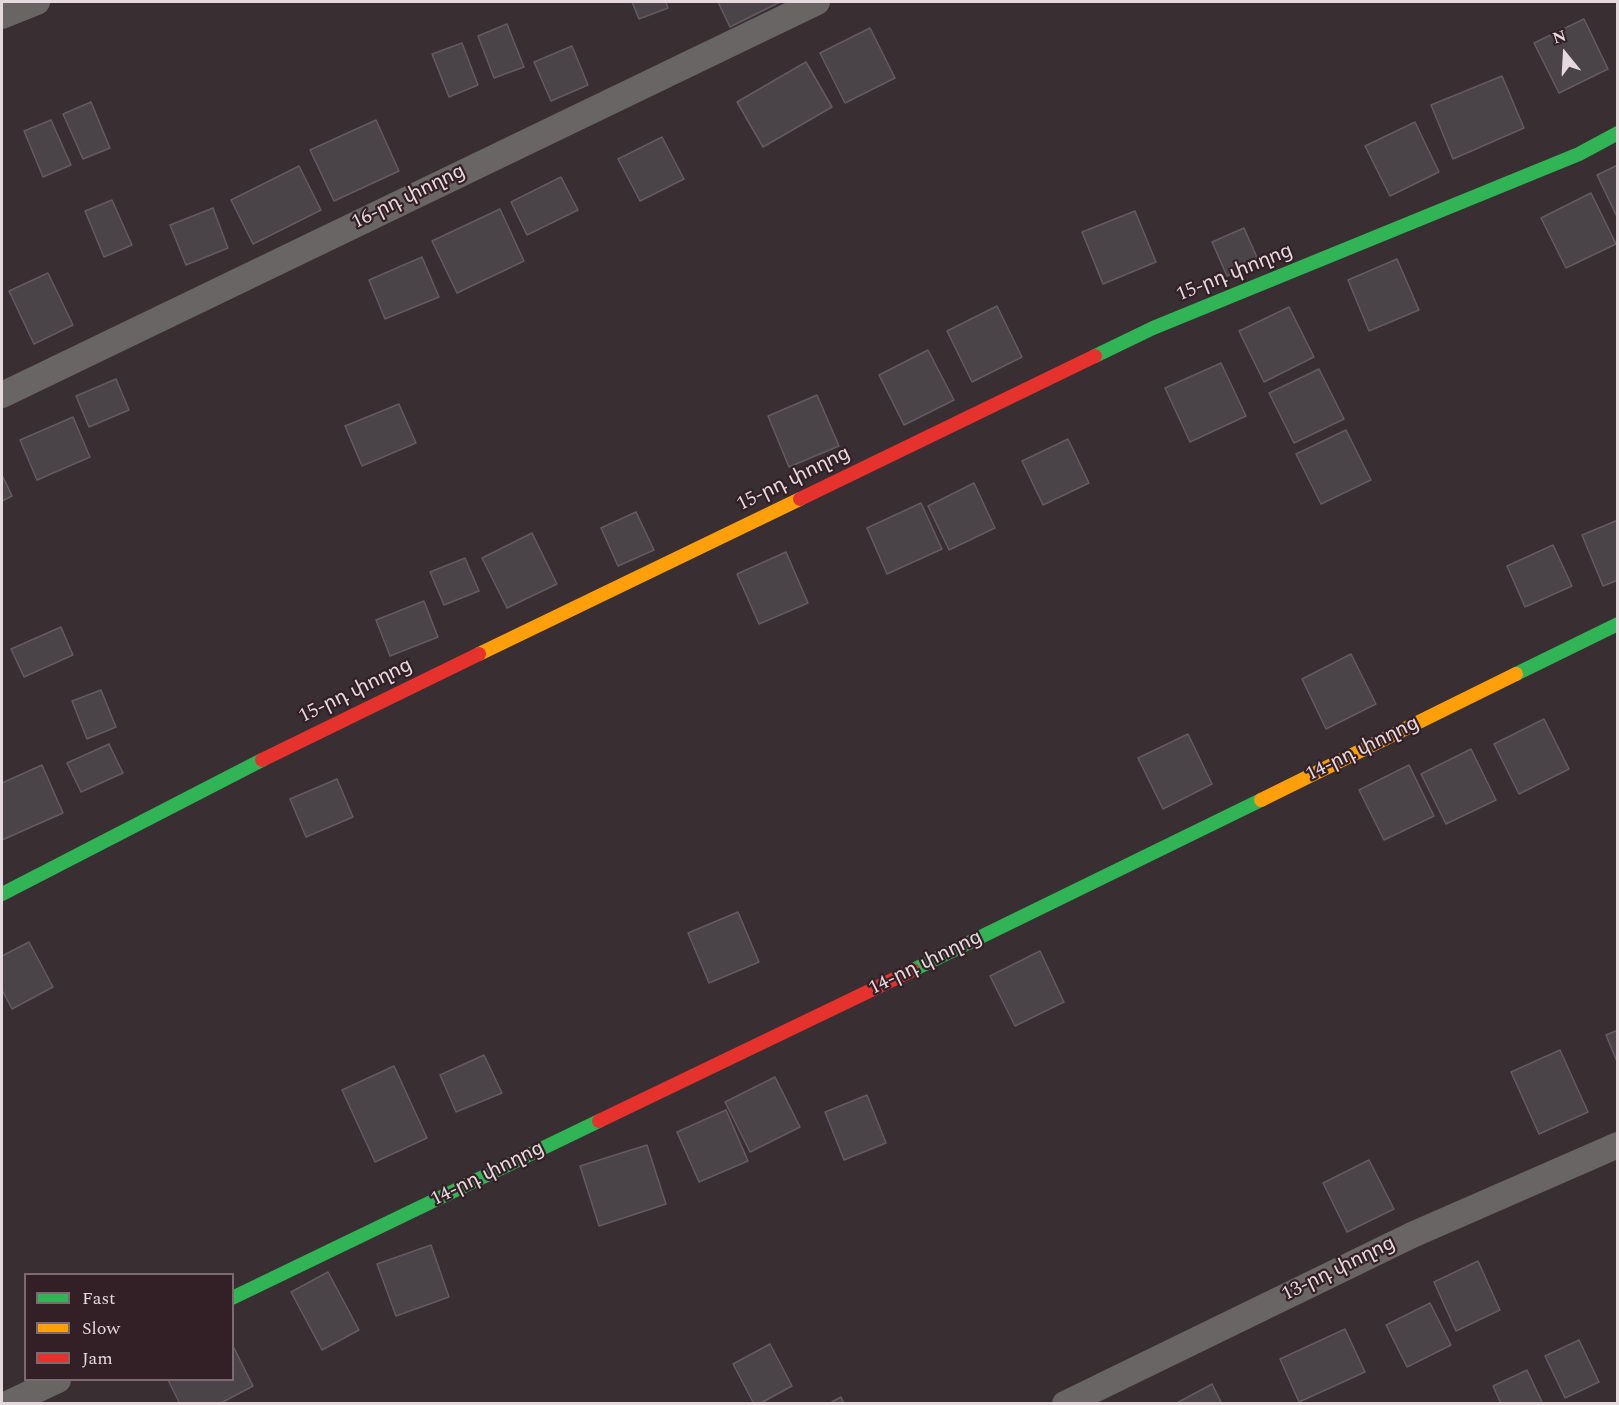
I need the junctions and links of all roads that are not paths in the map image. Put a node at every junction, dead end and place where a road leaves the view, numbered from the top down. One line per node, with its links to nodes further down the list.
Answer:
1 (37, 2): 3 (street)
2 (816, 2): 5 (street, 16-րդ փողոց)
3 (2, 16)
4 (1617, 133): 7 (street, 15-րդ փողոց)
5 (2, 395)
6 (1617, 624): 9 (street, 14-րդ փողոց)
7 (2, 894)
8 (1617, 1145): 12 (street, 13-րդ փողոց)
9 (234, 1297)
10 (56, 1381): 11 (street)
11 (7, 1404)
12 (1065, 1404)

